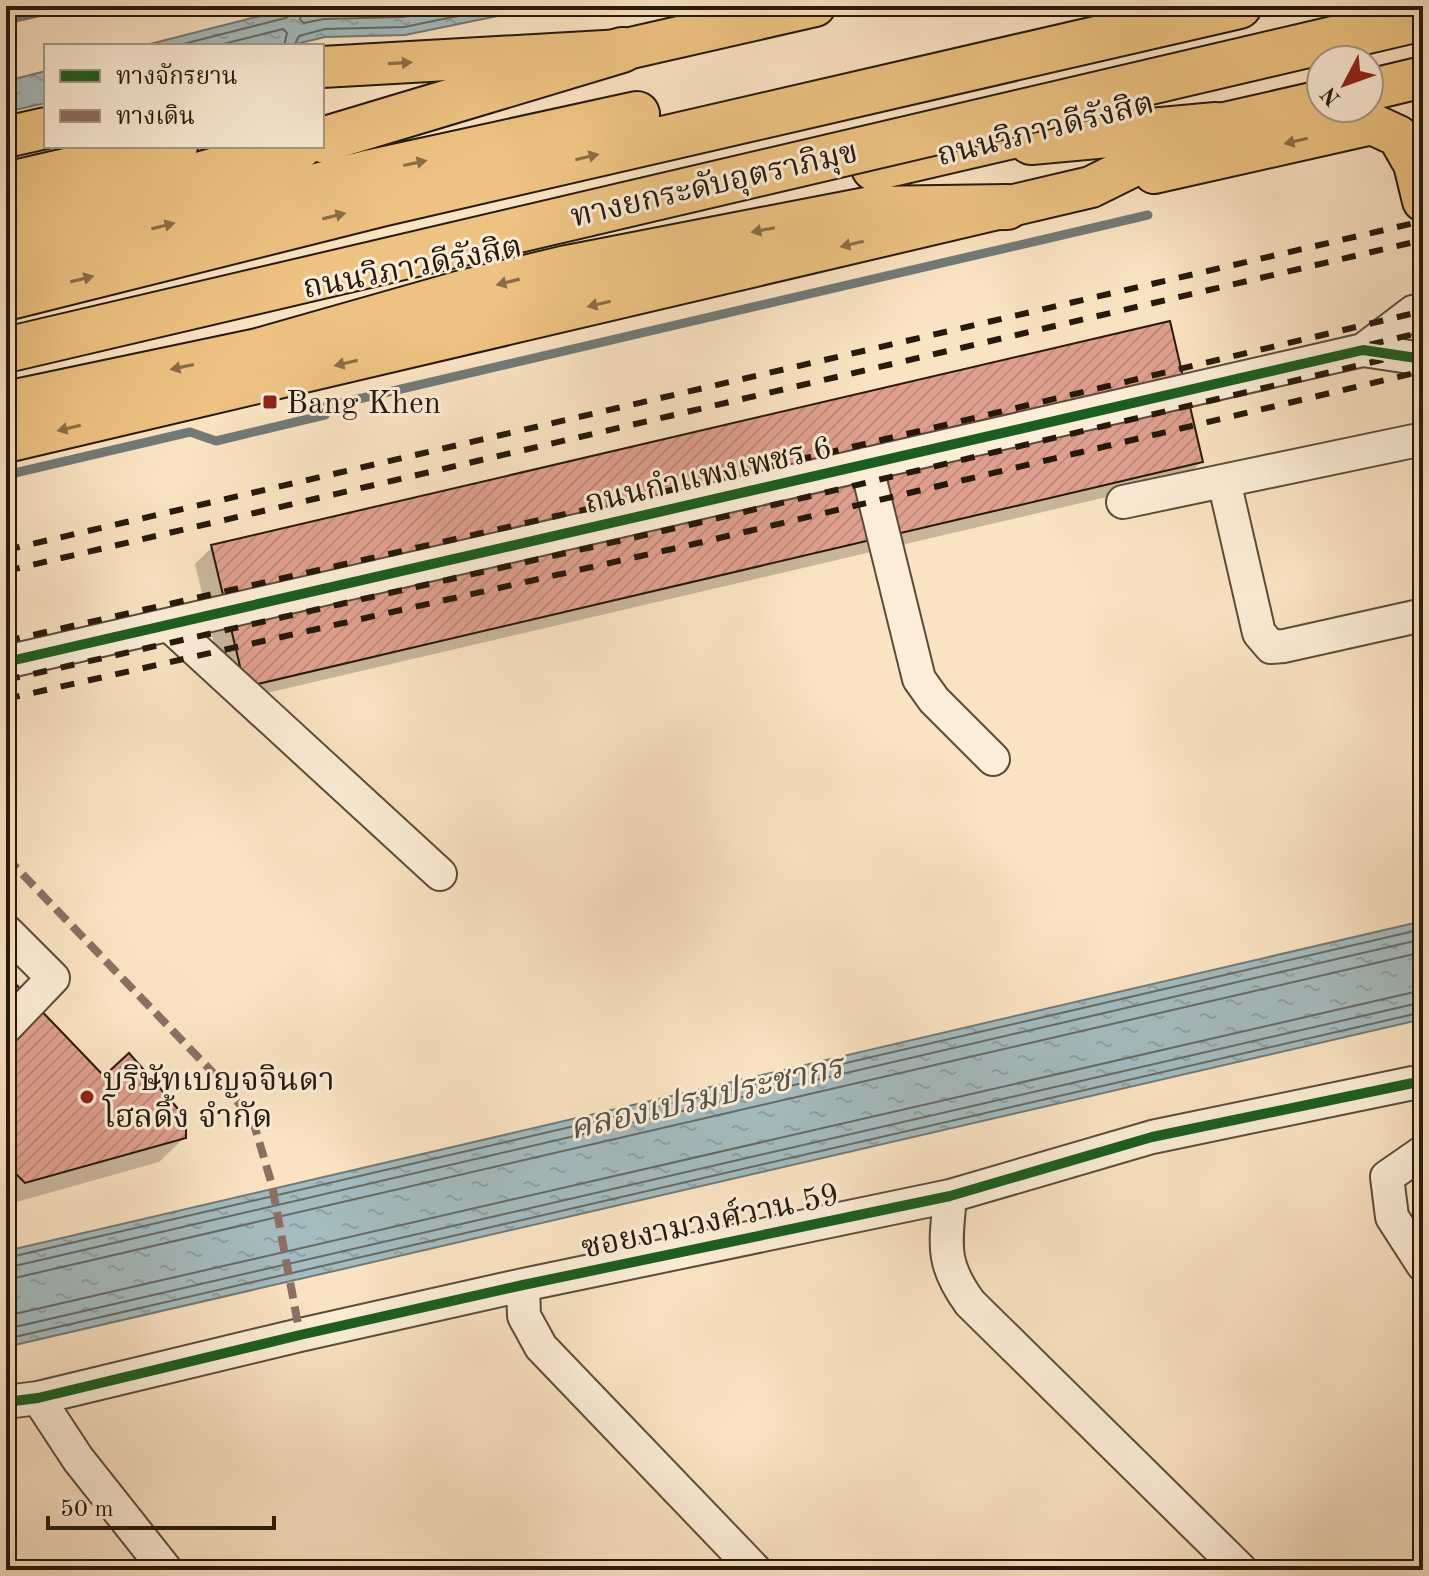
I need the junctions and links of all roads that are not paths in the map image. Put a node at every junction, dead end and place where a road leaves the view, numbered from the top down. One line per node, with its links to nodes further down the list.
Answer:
1 (815, 6): 7 (main road)
2 (1133, 6): 26 (highway, one-way to 2)
3 (1239, 6): 27 (highway, ทางยกระดับอุตราภิมุข, one-way to 3)
4 (1417, 6): 6 (main road)
5 (1423, 18): 29 (highway, ทางยกระดับอุตราภิมุข, bridge)
6 (1423, 34): 18 (highway, ถนนวิภาวดีรังสิต)
7 (622, 50): 8 (main road, one-way to 7); 11 (highway)
8 (324, 67)
9 (1423, 77): 10 (main road)
10 (1385, 86)
11 (447, 103): 13 (highway); 17 (highway)
12 (1305, 105): 14 (main road, ถนนวิภาวดีรังสิต)
13 (324, 117)
14 (1216, 125): 18 (highway); 22 (main road, ถนนวิภาวดีรังสิต)
15 (44, 128): 16 (main road)
16 (6, 137)
17 (324, 139)
18 (971, 147): 29 (highway, ถนนวิภาวดีรังสิต)
19 (166, 148): 21 (highway)
20 (293, 148): 25 (highway)
21 (6, 185)
22 (1091, 187): 23 (main road, one-way to 22); 24 (main road, ถนนวิภาวดีรังสิต)
23 (1423, 201)
24 (1007, 207): 32 (highway, one-way to 32); 34 (main road, ถนนวิภาวดีรังสิต, one-way to 34)
25 (6, 230)
26 (6, 266)
27 (6, 298)
28 (1423, 310): 30 (street, ถนนกำแพงเพชร 6)
29 (6, 347)
30 (1363, 350): 31 (street, ถนนกำแพงเพชร 6); 35 (street, ถนนกำแพงเพชร 6)
31 (1423, 359)
32 (6, 404)
33 (1423, 439): 36 (street)
34 (6, 442)
35 (866, 464): 39 (street, ถนนกำแพงเพชร 6); 41 (street)
36 (1224, 481): 37 (street); 38 (street)
37 (1123, 502)
38 (1423, 615)
39 (169, 625): 40 (street, ถนนกำแพงเพชร 6); 42 (street)
40 (6, 662)
41 (993, 759)
42 (440, 874)
43 (6, 931): 44 (street)
44 (6, 1027)
45 (1420, 1089): 47 (street, ซอยงามวงศ์วาน 59)
46 (1423, 1152): 48 (street)
47 (950, 1196): 49 (street, ซอยงามวงศ์วาน 59); 54 (street)
48 (1423, 1265)
49 (523, 1285): 50 (street, ซอยงามวงศ์วาน 59); 53 (street)
50 (38, 1398): 51 (street, ซอยงามวงศ์วาน 59); 52 (street)
51 (6, 1402)
52 (166, 1570)
53 (755, 1570)
54 (1241, 1570)

